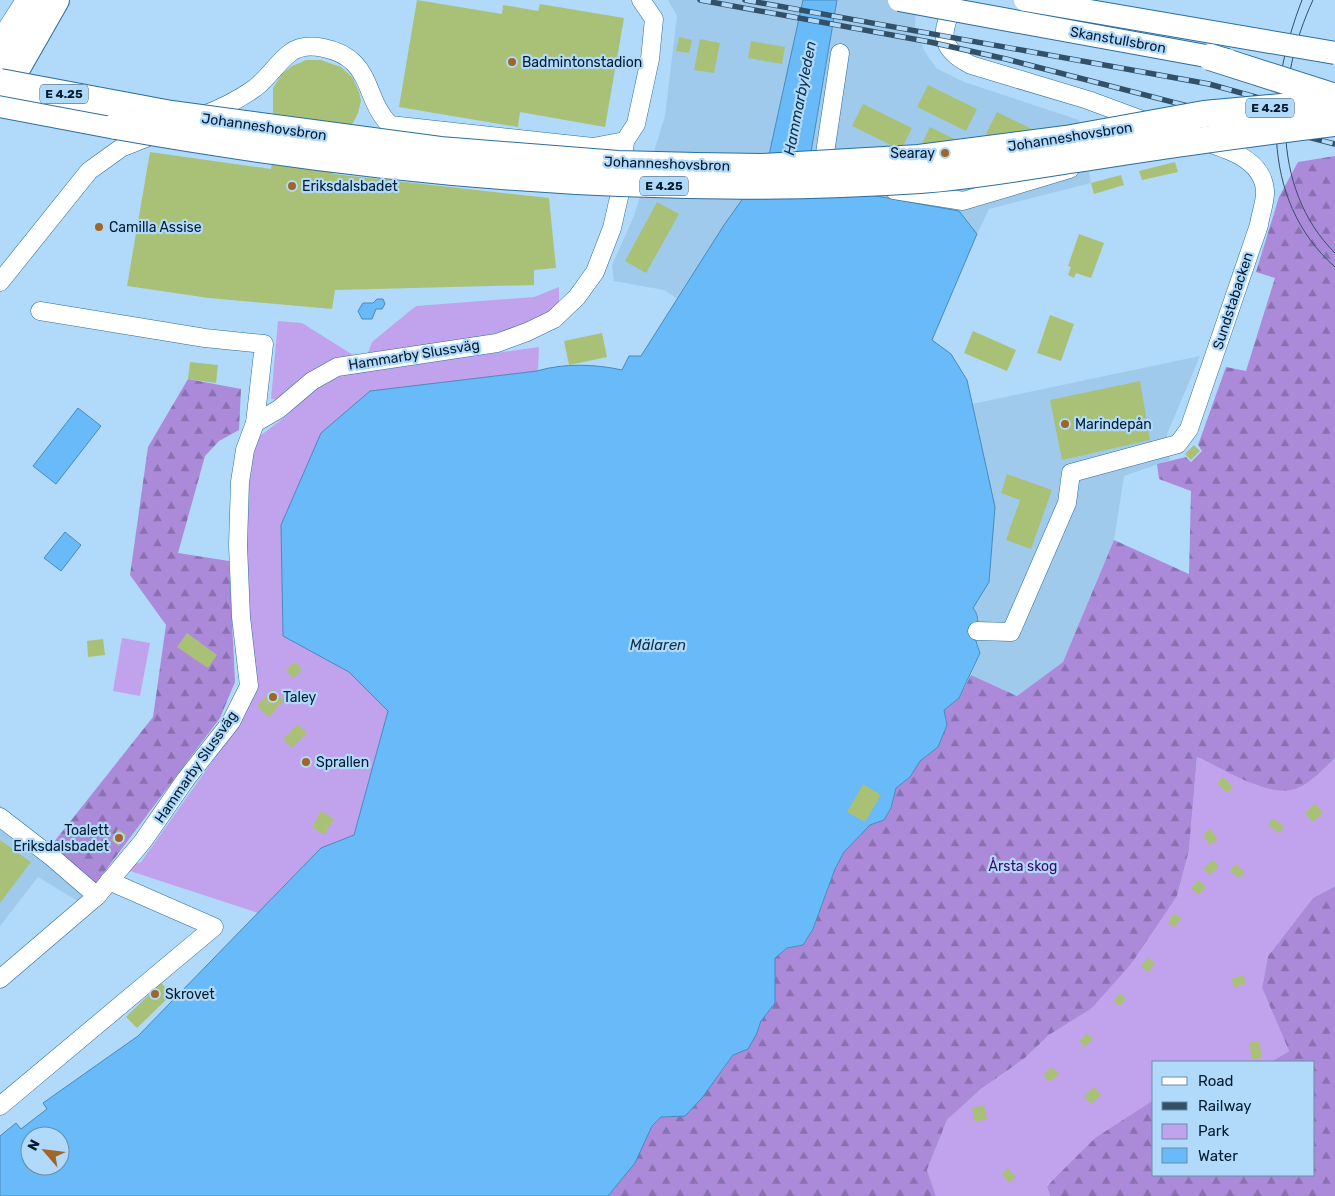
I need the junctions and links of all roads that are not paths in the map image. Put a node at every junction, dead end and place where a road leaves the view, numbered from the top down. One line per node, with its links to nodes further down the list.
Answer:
1 (25, 0): 8 (street)
2 (43, 0): 12 (street)
3 (56, 0): 16 (highway)
4 (641, 0): 24 (street, Hammarby Slussväg)
5 (900, 0): 11 (main road, Skanstullsbron, bridge)
6 (958, 0): 20 (street, Sundstabacken)
7 (1025, 0): 10 (main road, Skanstullsbron, bridge)
8 (0, 39)
9 (840, 53): 20 (street)
10 (1335, 53)
11 (1210, 57): 14 (main road, Skanstullsbron, bridge); 17 (highway, bridge)
12 (0, 64)
13 (0, 82): 22 (highway, Johanneshovsbron / E 4.25, bridge)
14 (1335, 83)
15 (1335, 88): 22 (highway, bridge)
16 (0, 92)
17 (1335, 97)
18 (1335, 102): 22 (highway, Johanneshovsbron / E 4.25, bridge)
19 (0, 104): 22 (highway, Johanneshovsbron / E 4.25, bridge)
20 (1140, 120): 28 (street, Sundstabacken)
21 (1335, 123): 22 (highway, Johanneshovsbron / E 4.25, bridge)
22 (1209, 126): 23 (highway, bridge)
23 (1335, 134)
24 (625, 141): 25 (street); 27 (street, Hammarby Slussväg)
25 (0, 282)
26 (40, 311): 27 (street)
27 (256, 423): 30 (street, Hammarby Slussväg)
28 (976, 631)
29 (0, 817): 31 (street)
30 (109, 881): 31 (street, Hammarby Slussväg); 33 (street)
31 (96, 896): 32 (street, Hammarby Slussväg)
32 (0, 979)
33 (0, 1106)

